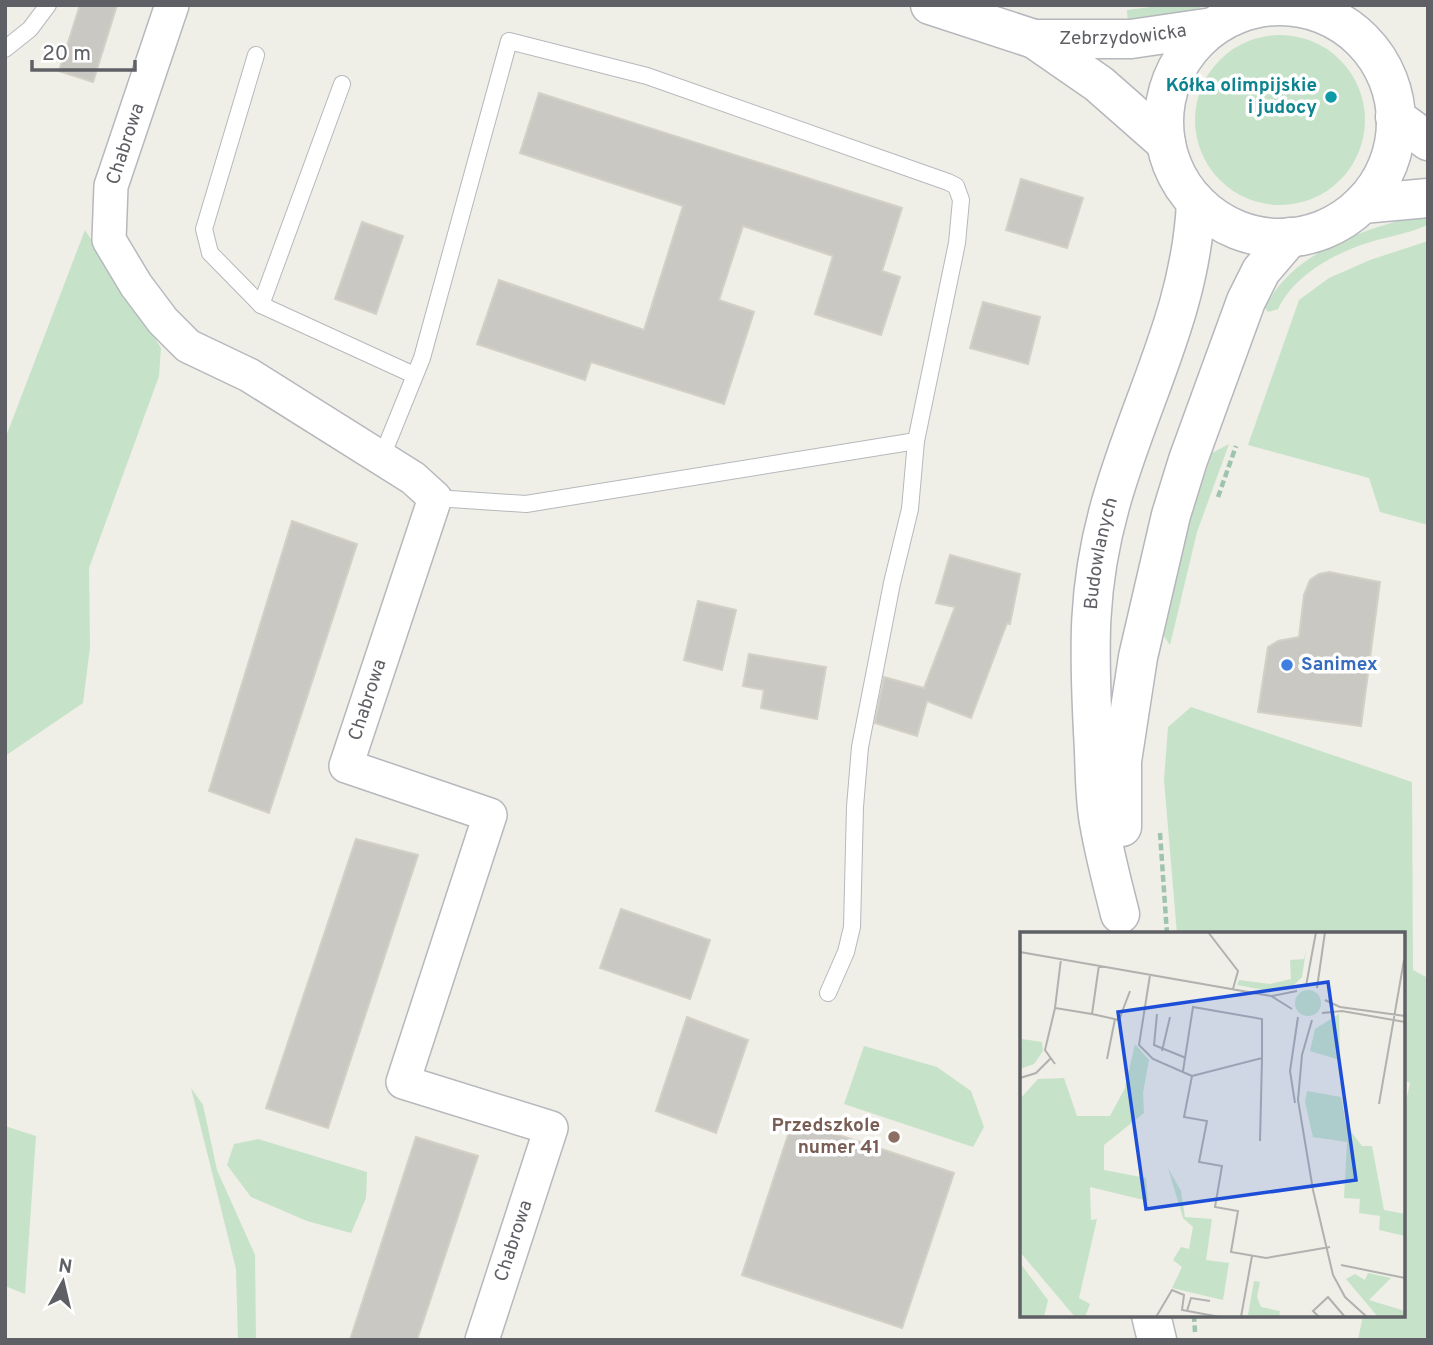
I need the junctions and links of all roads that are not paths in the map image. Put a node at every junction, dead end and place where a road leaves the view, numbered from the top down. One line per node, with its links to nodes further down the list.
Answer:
1 (48, 5): 8 (lane)
2 (173, 5): 21 (street, Chabrowa)
3 (930, 5): 7 (main road, Zebrzydowicka)
4 (1279, 6): 5 (main road); 6 (main road)
5 (1352, 18): 11 (main road)
6 (1213, 27): 7 (main road, Zebrzydowicka); 13 (main road)
7 (1034, 39): 13 (main road, Zebrzydowicka)
8 (5, 49)
9 (256, 55): 18 (lane)
10 (342, 84): 18 (lane)
11 (1395, 117): 12 (main road); 16 (main road)
12 (1428, 141)
13 (1166, 143): 15 (main road)
14 (1428, 198): 16 (main road)
15 (1196, 202): 17 (main road); 23 (main road, Budowlanych)
16 (1362, 204): 17 (main road)
17 (1290, 237): 23 (main road, Budowlanych)
18 (261, 305): 19 (lane)
19 (414, 375): 20 (lane); 21 (lane)
20 (916, 441): 22 (lane); 24 (lane)
21 (381, 458): 22 (street, Chabrowa)
22 (435, 498): 27 (street, Chabrowa)
23 (1120, 924)
24 (828, 993)
25 (1144, 1317): 28 (main road)
26 (1151, 1317): 29 (main road)
27 (482, 1340)
28 (1142, 1340)
29 (1157, 1340)

